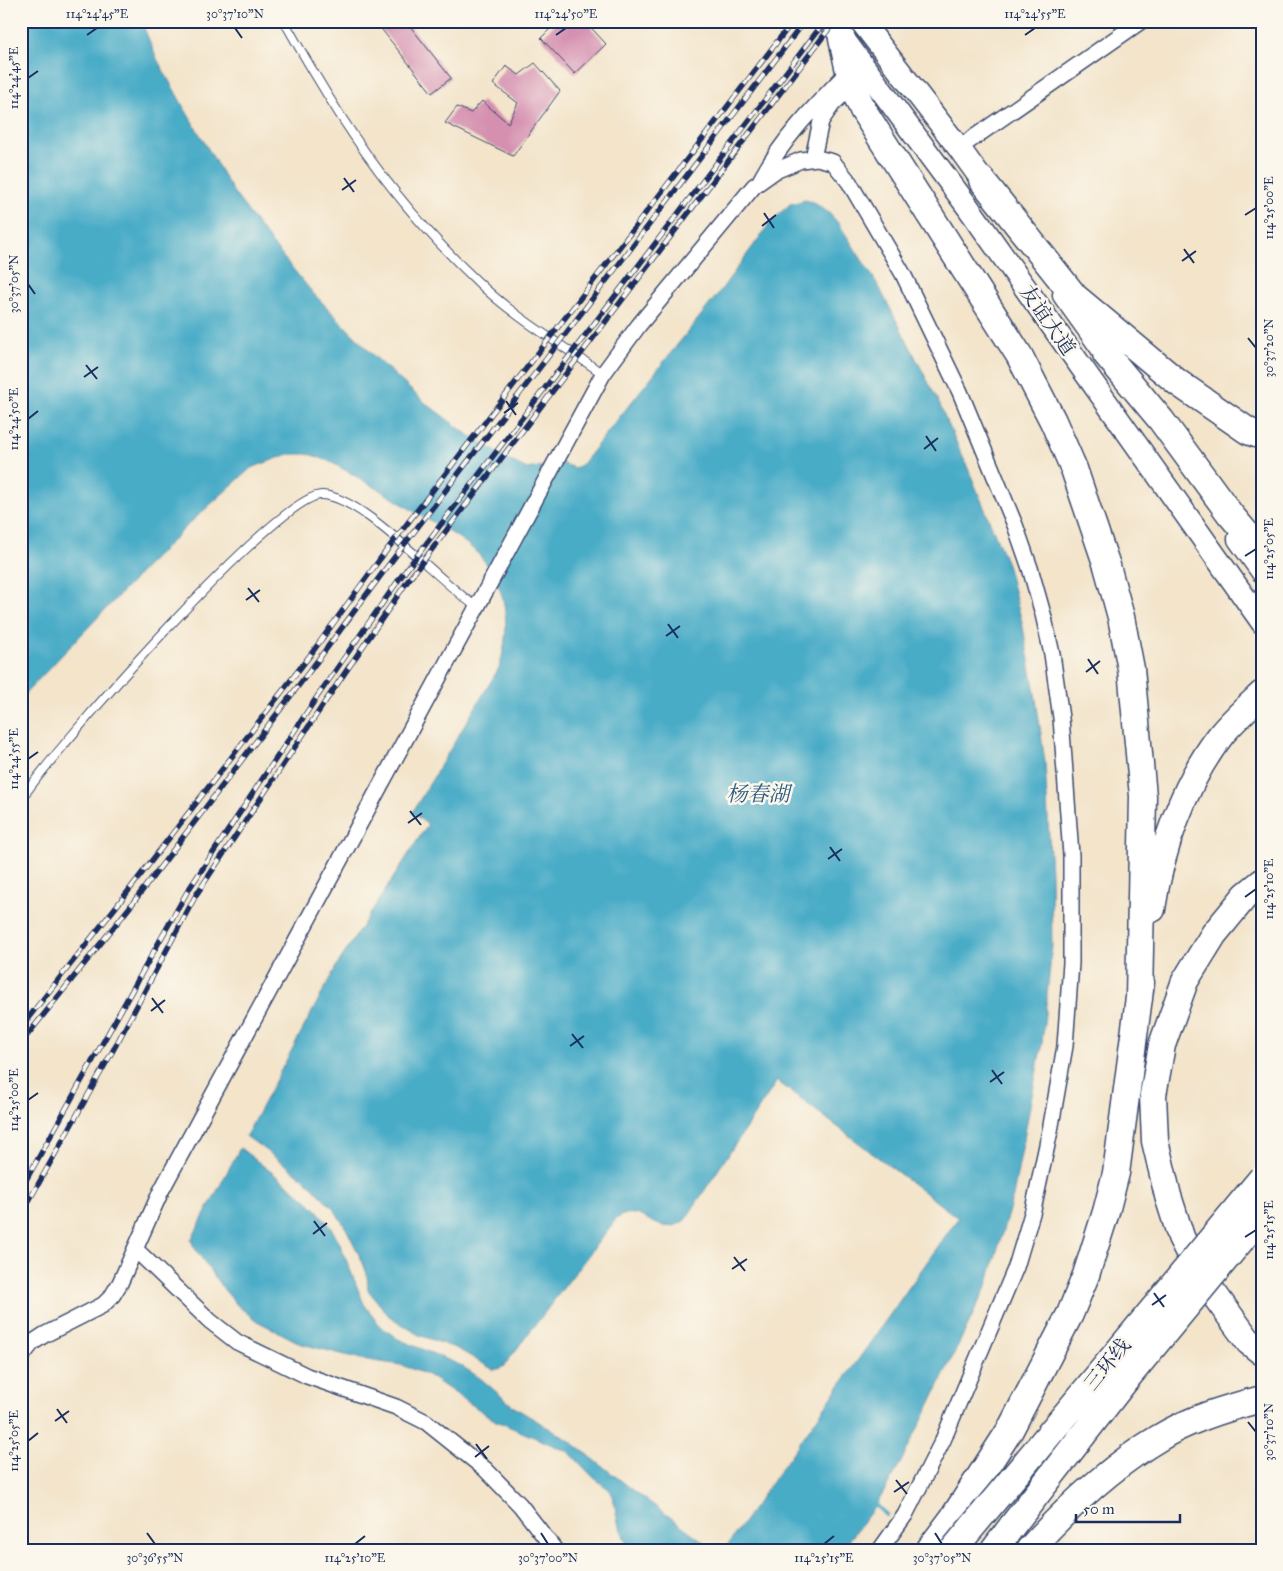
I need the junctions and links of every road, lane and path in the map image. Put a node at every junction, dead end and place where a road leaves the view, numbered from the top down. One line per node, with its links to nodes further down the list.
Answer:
1 (284, 21): 11 (lane)
2 (861, 21): 6 (main road, 友谊大道)
3 (1141, 21): 6 (street)
4 (836, 30): 5 (highway); 16 (main road, 友谊大道)
5 (850, 79): 7 (street); 8 (street); 20 (highway)
6 (959, 148): 9 (main road, 友谊大道)
7 (813, 158): 8 (street); 28 (street)
8 (761, 180): 11 (street)
9 (982, 180): 10 (main road, 友谊大道); 12 (highway)
10 (1106, 354): 13 (highway); 14 (main road, 友谊大道)
11 (603, 374): 15 (street)
12 (1255, 433)
13 (1262, 552)
14 (1262, 571)
15 (478, 604): 18 (lane); 23 (street)
16 (1262, 622)
17 (1262, 694): 20 (highway)
18 (21, 800)
19 (1262, 882): 24 (highway)
20 (1139, 999): 29 (highway)
21 (1262, 1178): 30 (highway, 三环线, bridge)
22 (1262, 1215): 31 (highway, 三环线, bridge)
23 (135, 1249): 25 (street); 27 (street)
24 (1262, 1352)
25 (21, 1357)
26 (1262, 1399): 32 (highway)
27 (555, 1550)
28 (880, 1550)
29 (929, 1550)
30 (953, 1550)
31 (994, 1550)
32 (1029, 1550)

